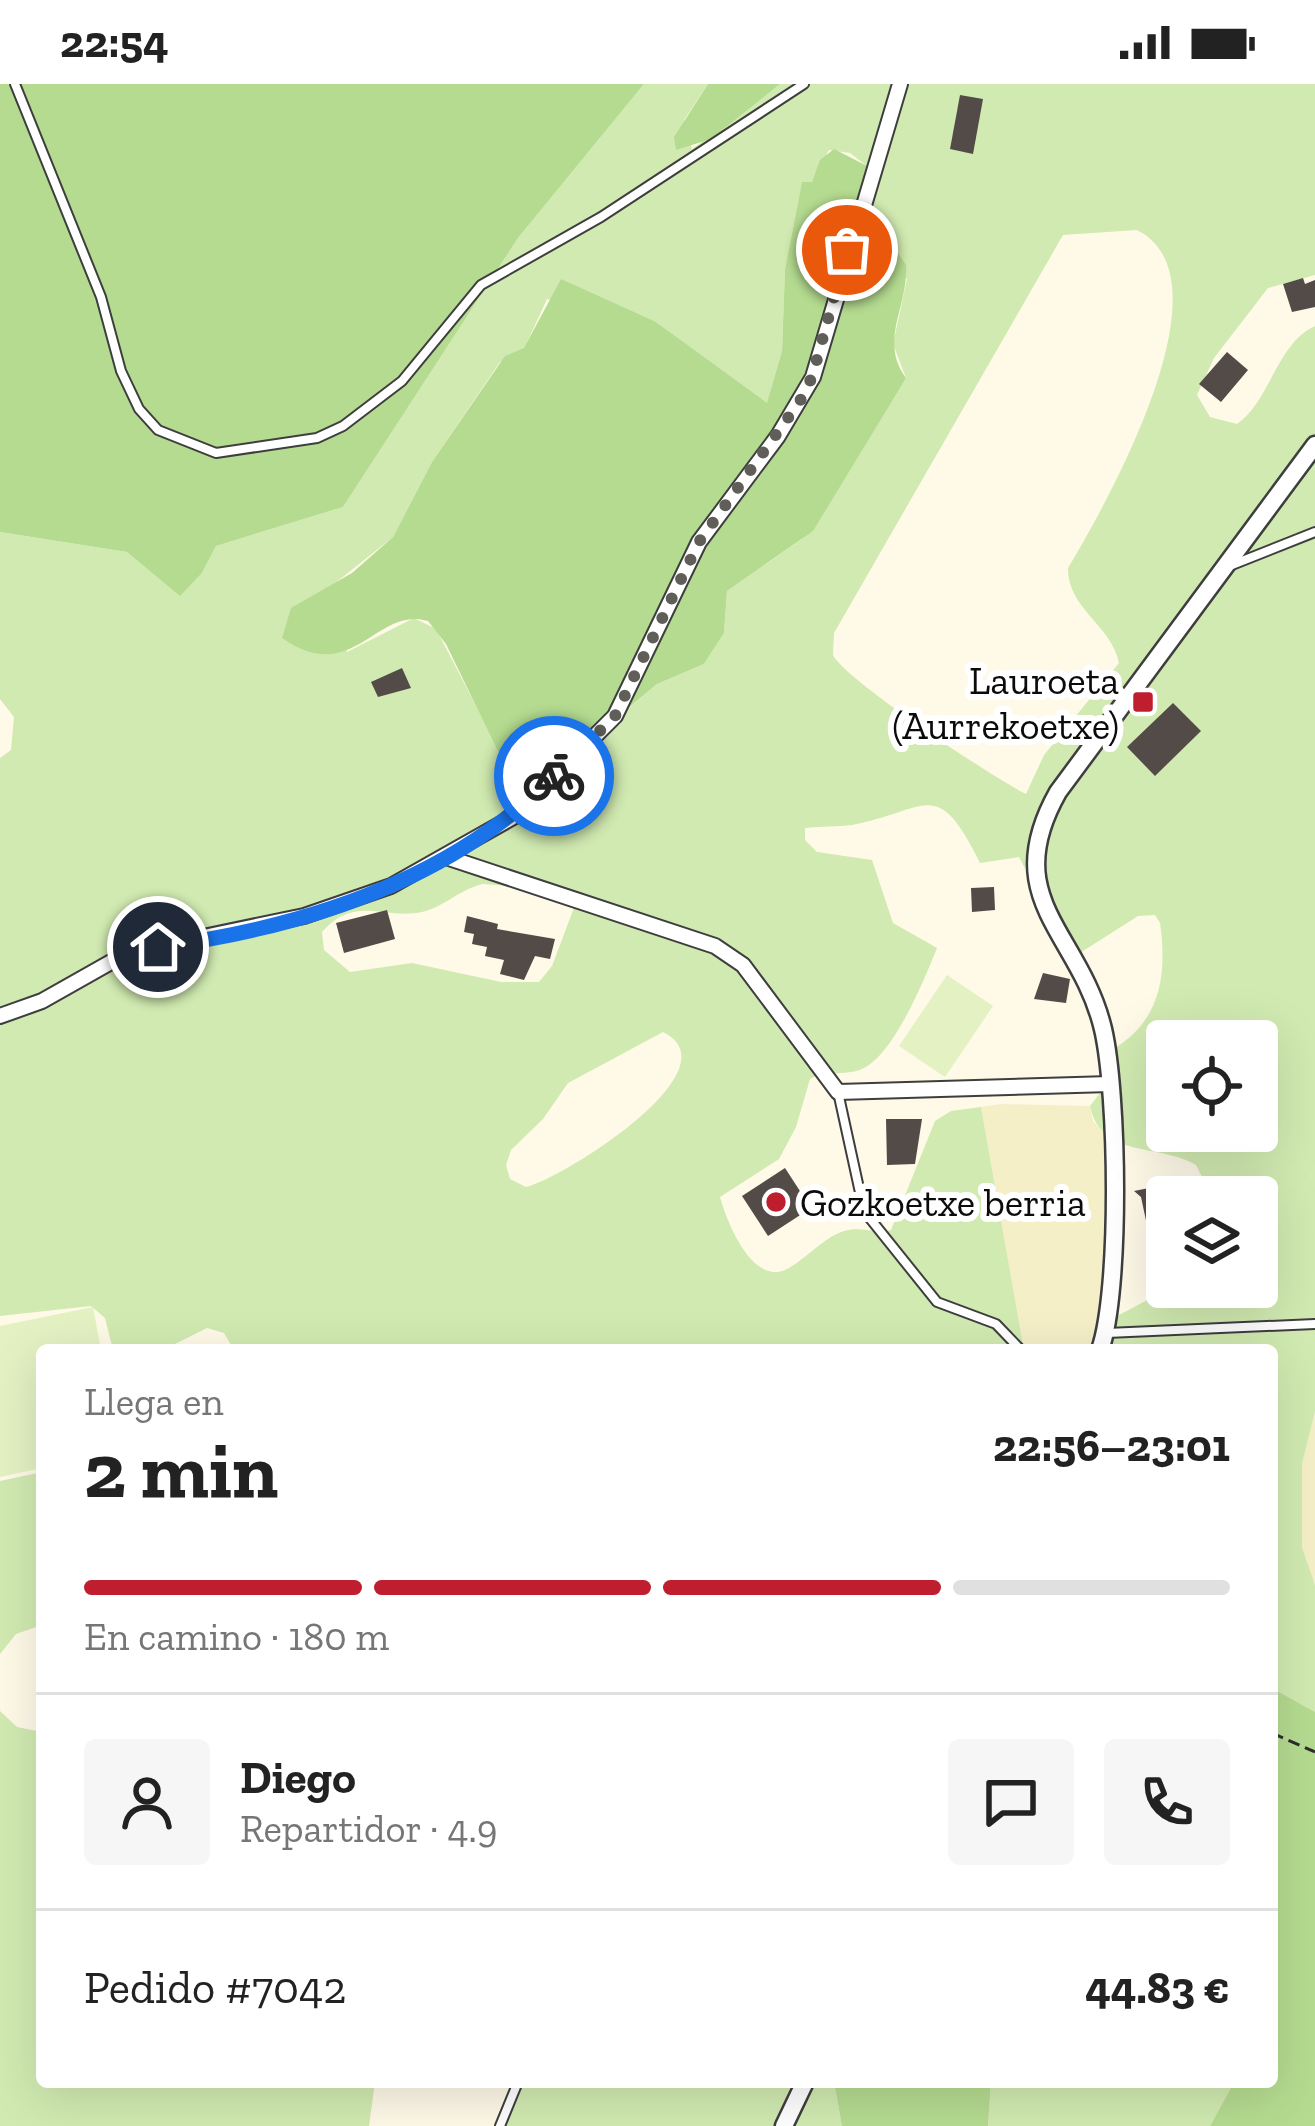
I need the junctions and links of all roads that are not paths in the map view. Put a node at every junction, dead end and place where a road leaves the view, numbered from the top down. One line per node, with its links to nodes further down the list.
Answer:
1 (15, 84): 2 (lane)
2 (804, 84)
3 (900, 84): 7 (street)
4 (1315, 445): 6 (street)
5 (1315, 532): 6 (lane)
6 (1225, 567): 9 (street)
7 (449, 858): 8 (street); 10 (street)
8 (0, 1016)
9 (1110, 1084): 10 (street); 12 (street)
10 (838, 1092): 13 (lane)
11 (1315, 1324): 12 (lane)
12 (1103, 1342)
13 (1015, 1344)
14 (516, 2088): 16 (lane)
15 (802, 2088): 17 (street)
16 (500, 2126)
17 (784, 2126)

